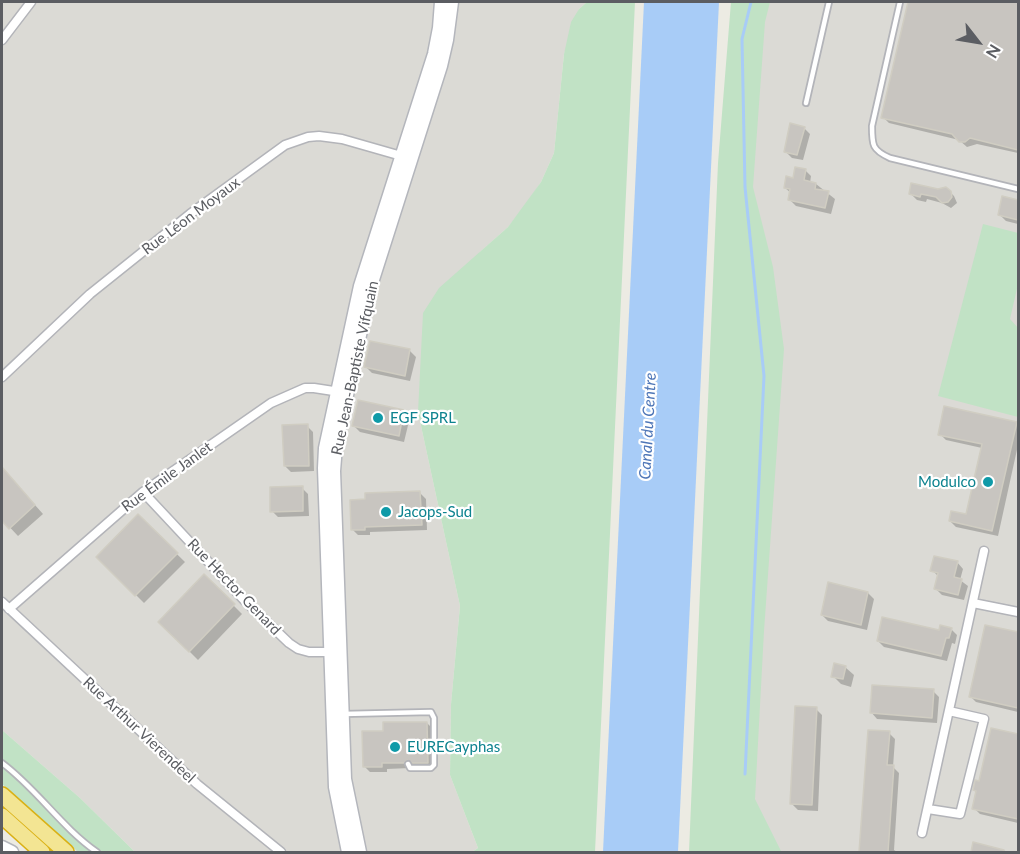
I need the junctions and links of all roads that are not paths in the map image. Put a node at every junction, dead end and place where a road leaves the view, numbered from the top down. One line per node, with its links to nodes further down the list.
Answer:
1 (31, 2): 6 (street)
2 (441, 2): 8 (street, Rue Jean-Baptiste Vifquain)
3 (452, 2): 8 (street, Rue Jean-Baptiste Vifquain)
4 (829, 2): 7 (lane)
5 (900, 2): 9 (lane)
6 (2, 40)
7 (806, 103)
8 (406, 158): 10 (street, Rue Léon Moyaux); 11 (street, Rue Jean-Baptiste Vifquain)
9 (1018, 189)
10 (2, 377)
11 (342, 393): 12 (street, Rue Émile Janlet); 18 (street, Rue Jean-Baptiste Vifquain)
12 (143, 492): 16 (street, Rue Émile Janlet); 18 (street, Rue Hector Genard)
13 (984, 550): 15 (street)
14 (2, 602): 16 (street, Rue Arthur Vierendeel)
15 (973, 603): 17 (street); 19 (street)
16 (9, 609): 32 (street, Rue Arthur Vierendeel)
17 (1018, 612)
18 (335, 652): 20 (street, Rue Jean-Baptiste Vifquain); 33 (street, Rue Jean-Baptiste Vifquain)
19 (949, 711): 24 (street); 24 (street)
20 (342, 714): 22 (lane); 34 (street, Rue Jean-Baptiste Vifquain)
21 (2, 763): 31 (lane)
22 (408, 764)
23 (2, 795): 30 (highway)
24 (928, 809): 26 (street)
25 (2, 816): 29 (highway)
26 (922, 833)
27 (2, 847): 28 (street)
28 (12, 852)
29 (42, 852)
30 (66, 852)
31 (97, 852)
32 (280, 852)
33 (348, 852)
34 (360, 852)

